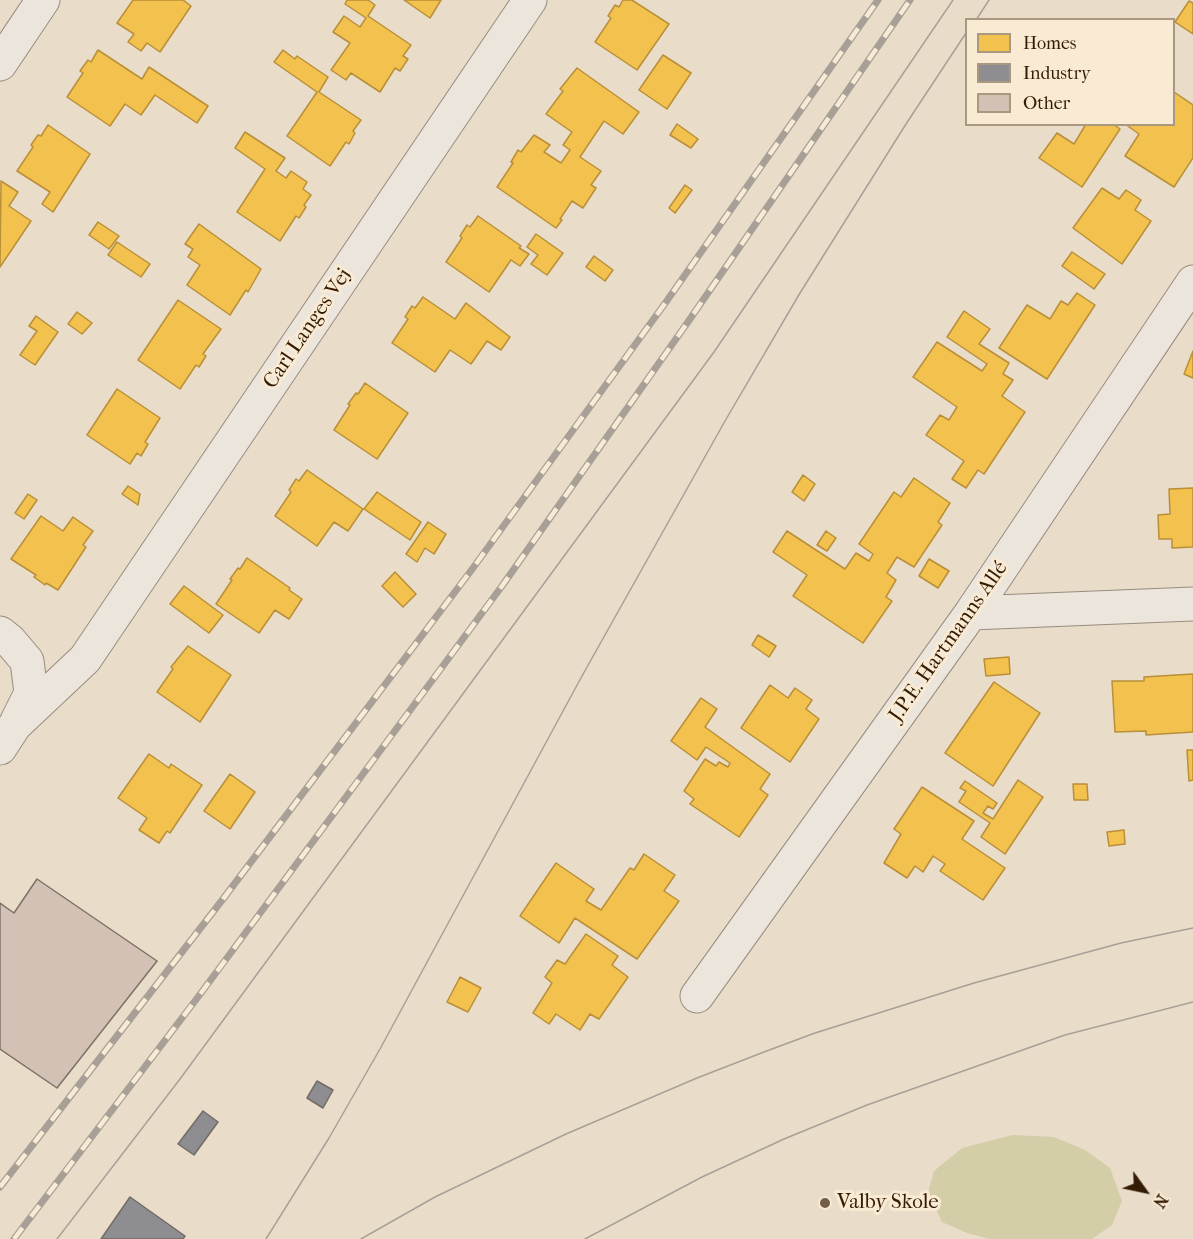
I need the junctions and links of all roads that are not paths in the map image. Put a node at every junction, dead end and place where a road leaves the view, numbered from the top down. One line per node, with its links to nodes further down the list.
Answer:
1 (44, 0): 3 (street)
2 (530, 0): 8 (street, Carl Langes Vej)
3 (0, 64)
4 (1193, 282): 6 (street, J.P.E. Hartmanns Allé)
5 (1193, 604): 6 (street)
6 (971, 613): 9 (street, J.P.E. Hartmanns Allé)
7 (0, 633): 8 (street)
8 (7, 736)
9 (697, 996)

